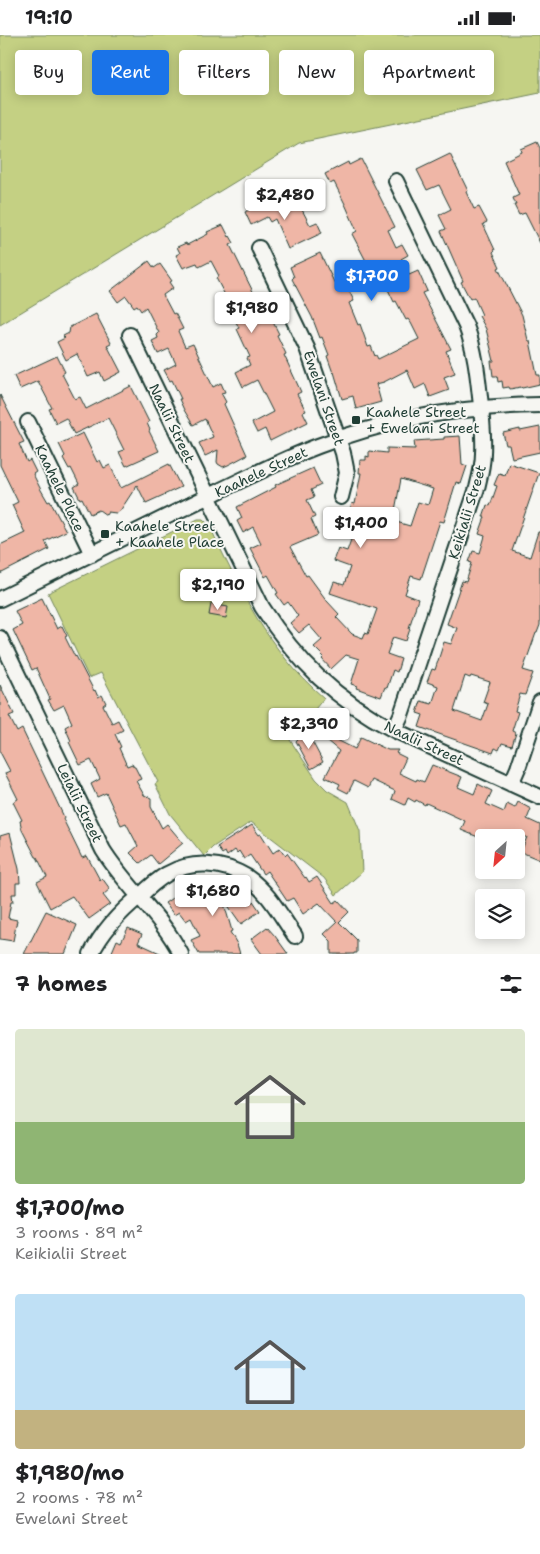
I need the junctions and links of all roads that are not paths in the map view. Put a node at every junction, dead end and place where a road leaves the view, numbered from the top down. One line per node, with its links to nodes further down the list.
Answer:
1 (396, 181): 5 (street, Keikialii Street)
2 (259, 248): 7 (street, Ewelani Street)
3 (130, 335): 8 (street, Naalii Street)
4 (540, 405): 5 (street, Kaahele Street)
5 (481, 408): 7 (street, Kaahele Street); 14 (street, Keikialii Street)
6 (28, 422): 10 (street, Kaahele Place)
7 (338, 438): 8 (street, Kaahele Street); 9 (street, Ewelani Street)
8 (208, 497): 10 (street, Kaahele Street); 14 (street, Naalii Street)
9 (341, 497)
10 (92, 554): 11 (street, Kaahele Street)
11 (0, 599)
12 (0, 638): 17 (street, Leialii Street)
13 (540, 702): 15 (street)
14 (394, 730): 15 (street, Naalii Street)
15 (511, 784): 16 (street, Naalii Street)
16 (540, 797)
17 (139, 897): 18 (street); 19 (street); 20 (street, Leialii Street)
18 (296, 936)
19 (91, 954)
20 (181, 954)

